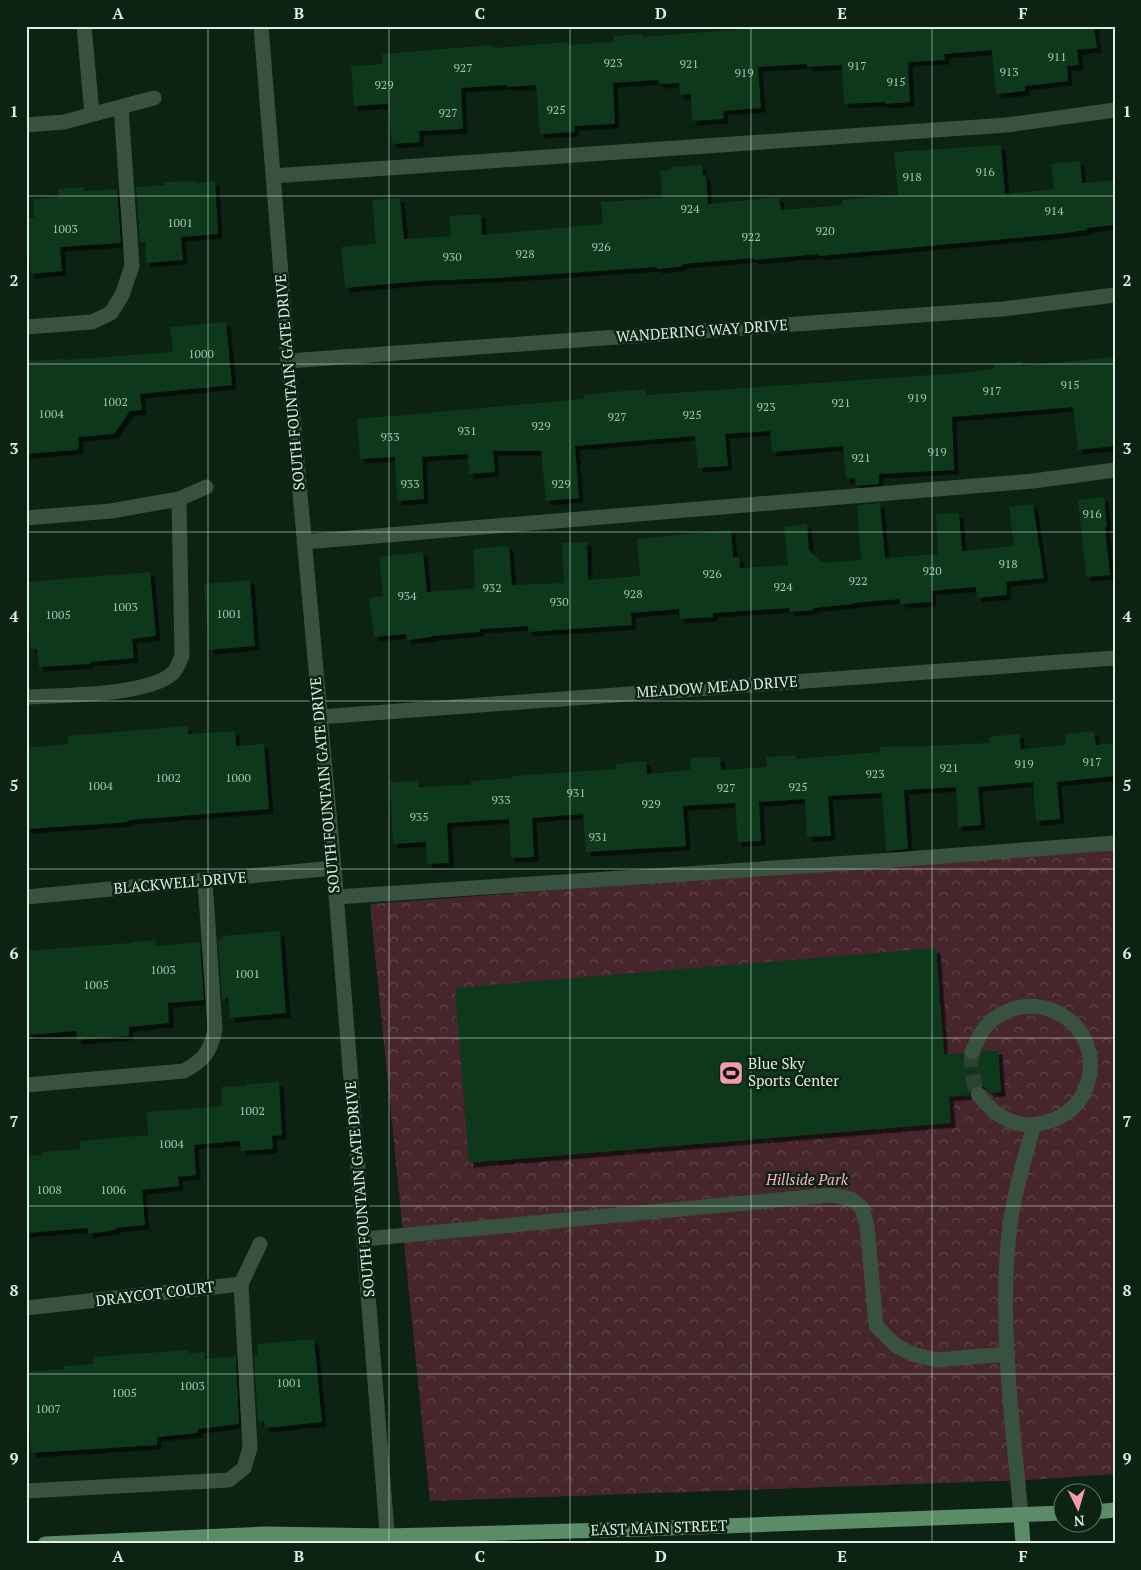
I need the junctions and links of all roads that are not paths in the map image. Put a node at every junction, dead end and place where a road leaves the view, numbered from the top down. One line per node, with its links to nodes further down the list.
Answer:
1 (84, 26): 6 (street)
2 (261, 26): 8 (street, SOUTH FOUNTAIN GATE DRIVE)
3 (154, 98): 4 (street)
4 (120, 107): 6 (street); 10 (street)
5 (1115, 110): 8 (street)
6 (92, 114): 7 (street)
7 (26, 125)
8 (274, 176): 11 (street, SOUTH FOUNTAIN GATE DRIVE)
9 (1115, 295): 11 (street, WANDERING WAY DRIVE)
10 (26, 327)
11 (288, 361): 16 (street, SOUTH FOUNTAIN GATE DRIVE)
12 (1115, 470): 16 (street)
13 (206, 487): 14 (street)
14 (179, 499): 15 (street); 18 (street)
15 (26, 518)
16 (304, 542): 19 (street, SOUTH FOUNTAIN GATE DRIVE)
17 (1115, 658): 19 (street, MEADOW MEAD DRIVE)
18 (26, 697)
19 (319, 717): 21 (street, SOUTH FOUNTAIN GATE DRIVE)
20 (1115, 843): 24 (street)
21 (334, 868): 22 (street, BLACKWELL DRIVE); 24 (street, SOUTH FOUNTAIN GATE DRIVE)
22 (205, 880): 23 (street, BLACKWELL DRIVE); 26 (street)
23 (26, 897)
24 (336, 897): 29 (street, SOUTH FOUNTAIN GATE DRIVE)
25 (972, 1052): 28 (street)
26 (26, 1085)
27 (978, 1094): 28 (street)
28 (1034, 1125): 33 (street)
29 (364, 1239): 33 (street); 37 (street, SOUTH FOUNTAIN GATE DRIVE)
30 (260, 1244): 31 (street)
31 (241, 1284): 32 (street, DRAYCOT COURT); 34 (street)
32 (26, 1308)
33 (1008, 1354): 36 (street)
34 (26, 1491)
35 (1054, 1514): 36 (main road, EAST MAIN STREET)
36 (1021, 1516): 37 (main road, EAST MAIN STREET); 39 (main road)
37 (388, 1540): 38 (main road, EAST MAIN STREET)
38 (45, 1544)
39 (1023, 1544)

